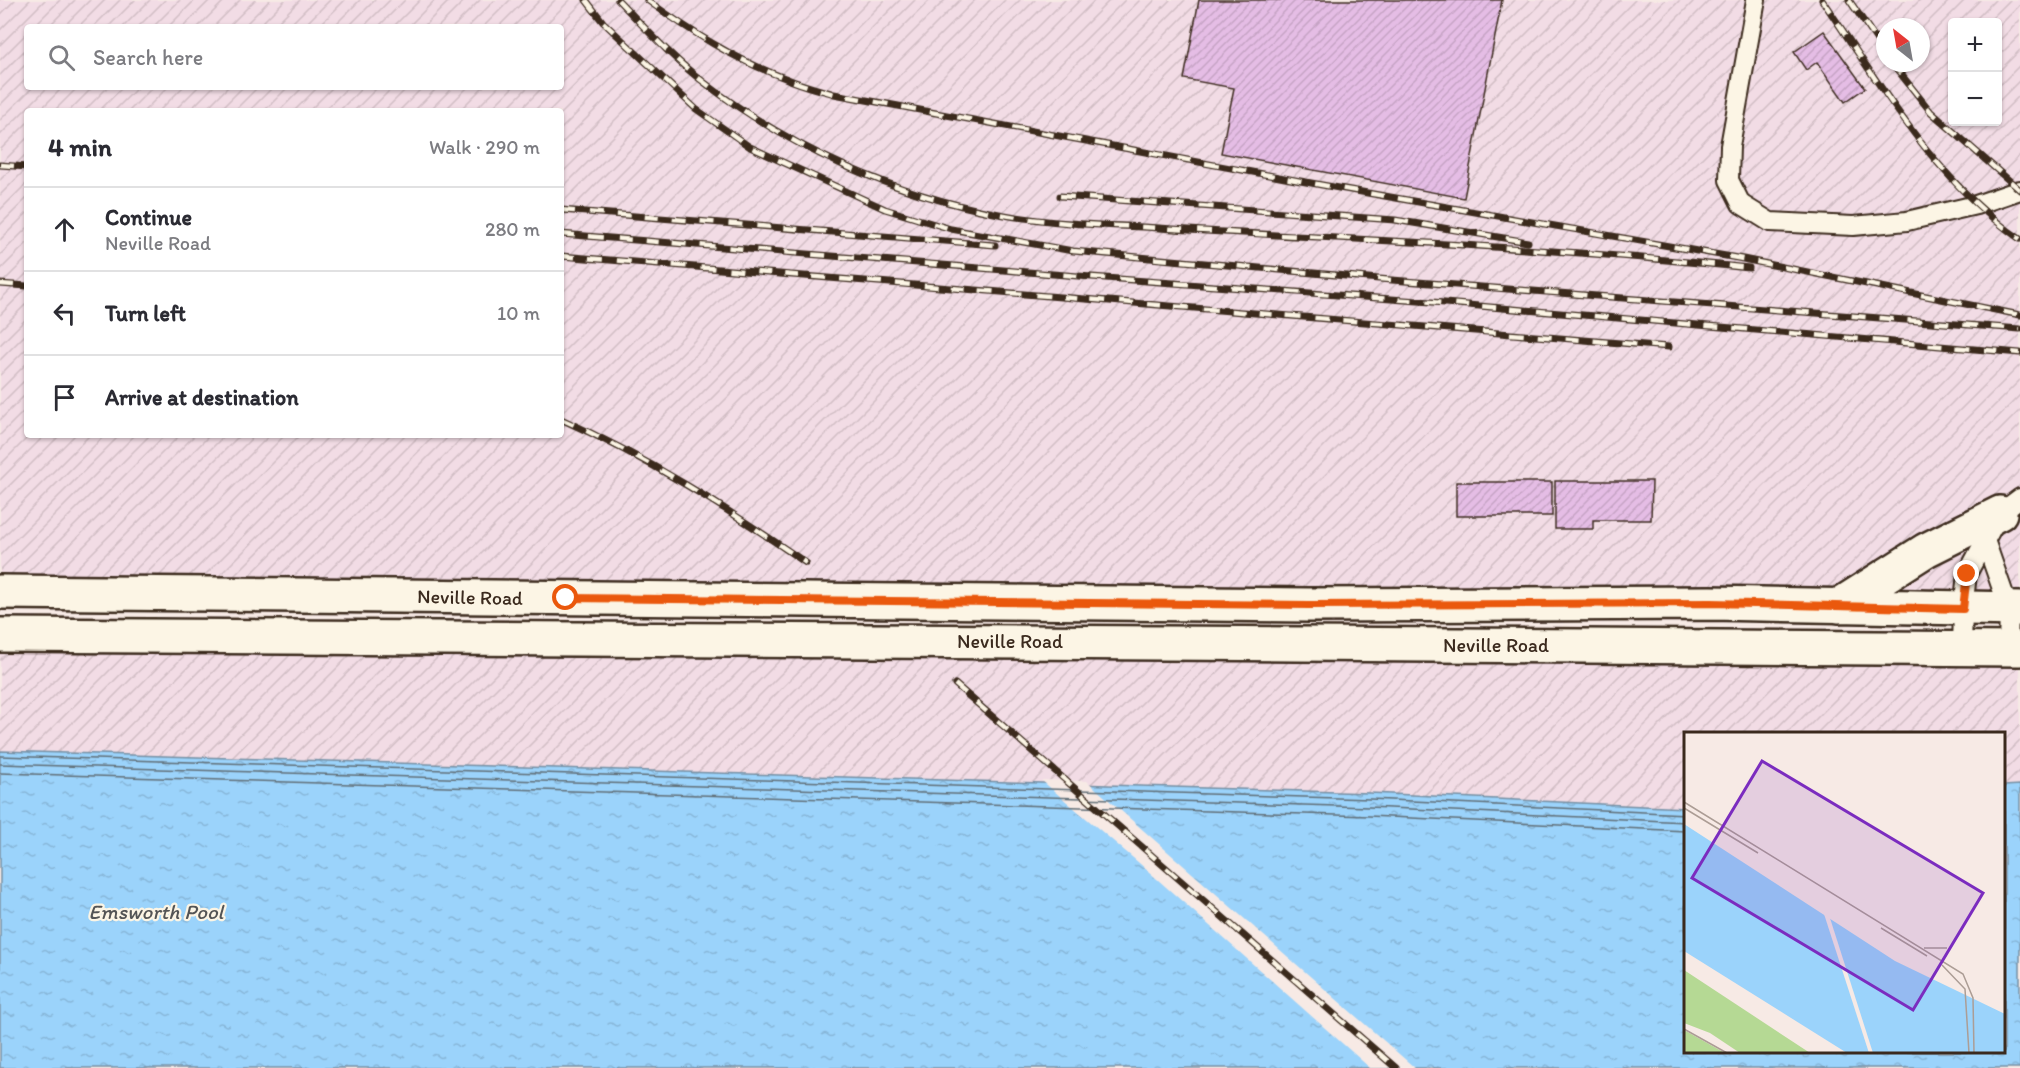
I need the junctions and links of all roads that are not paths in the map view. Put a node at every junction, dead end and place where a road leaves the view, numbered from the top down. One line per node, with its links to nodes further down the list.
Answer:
1 (1756, 0): 2 (lane)
2 (2020, 190)
3 (2010, 506): 4 (lane); 6 (main road)
4 (1986, 543): 7 (lane); 8 (lane)
5 (0, 592): 6 (main road, Neville Road)
6 (1838, 606): 7 (main road, Neville Road)
7 (1963, 609): 8 (main road, Neville Road); 10 (lane)
8 (2014, 609): 11 (lane)
9 (0, 634): 10 (main road, Neville Road)
10 (1962, 648): 11 (main road, Neville Road)
11 (2014, 649)

